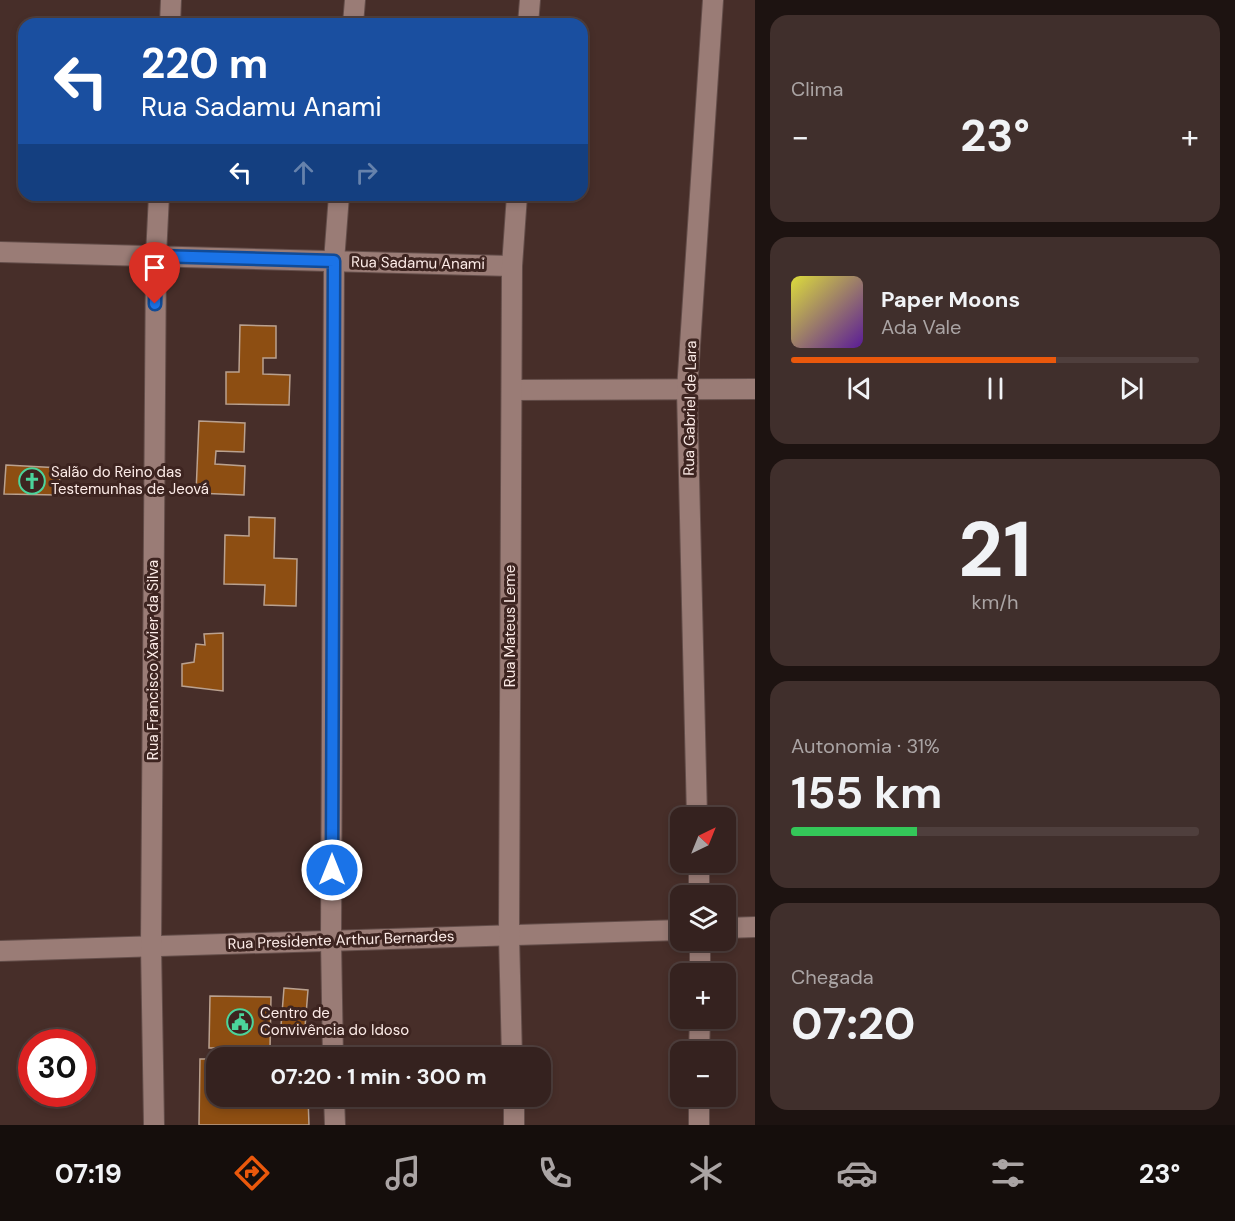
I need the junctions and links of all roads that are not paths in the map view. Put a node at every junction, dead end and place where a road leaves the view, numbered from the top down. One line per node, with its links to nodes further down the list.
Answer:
1 (171, 0): 5 (street)
2 (355, 0): 6 (street)
3 (530, 0): 7 (street)
4 (713, 0): 17 (street, Rua Gabriel de Lara)
5 (170, 18)
6 (354, 18)
7 (528, 18)
8 (159, 201): 12 (street, Rua Francisco Xavier da Silva)
9 (339, 201): 13 (street)
10 (517, 201): 14 (street, Rua Mateus Leme)
11 (0, 252): 12 (street, Rua Sadamu Anami)
12 (156, 256): 13 (street, Rua Sadamu Anami); 24 (street, Rua Francisco Xavier da Silva)
13 (334, 261): 14 (street, Rua Sadamu Anami); 23 (street)
14 (512, 266): 16 (street, Rua Mateus Leme)
15 (755, 389): 17 (street)
16 (512, 390): 17 (street); 22 (street, Rua Mateus Leme)
17 (687, 390): 18 (street, Rua Gabriel de Lara)
18 (698, 807)
19 (755, 927): 20 (street)
20 (736, 928)
21 (670, 930): 22 (street, Rua Presidente Arthur Bernardes)
22 (508, 935): 23 (street, Rua Presidente Arthur Bernardes); 27 (street, Rua Mateus Leme)
23 (331, 940): 24 (street, Rua Presidente Arthur Bernardes); 26 (street)
24 (151, 946): 25 (street, Rua Presidente Arthur Bernardes); 31 (street, Rua Francisco Xavier da Silva)
25 (0, 951)
26 (333, 1047)
27 (512, 1047)
28 (334, 1107): 32 (street)
29 (514, 1107): 33 (street)
30 (699, 1107): 34 (street)
31 (154, 1125)
32 (335, 1125)
33 (514, 1125)
34 (699, 1125)

